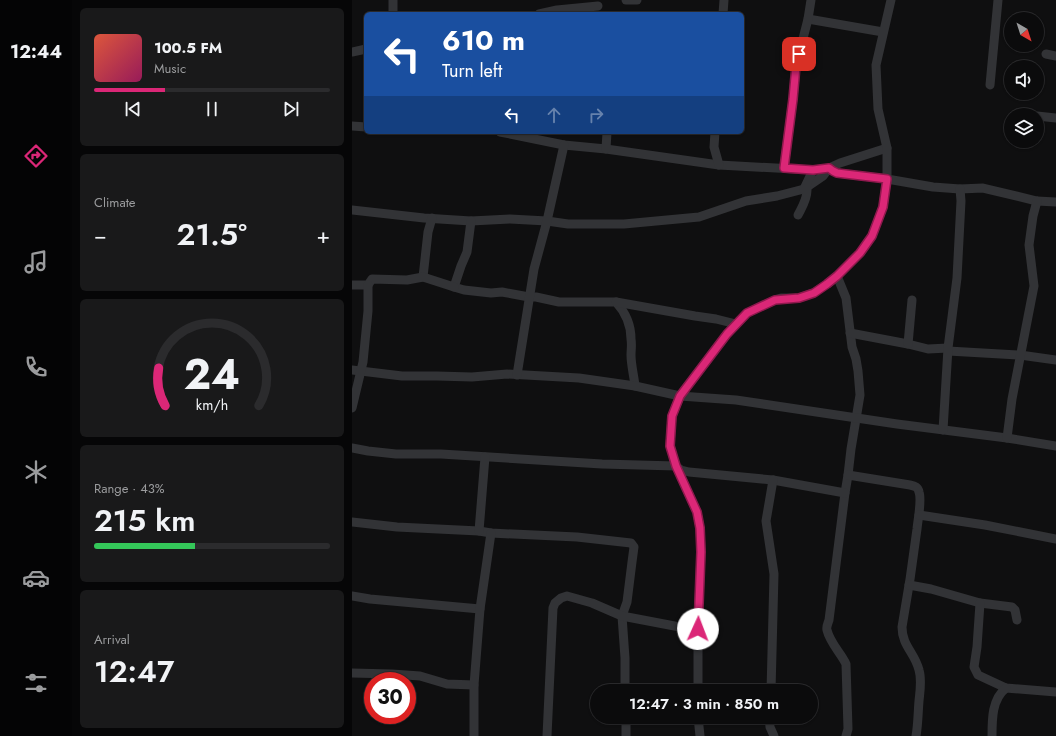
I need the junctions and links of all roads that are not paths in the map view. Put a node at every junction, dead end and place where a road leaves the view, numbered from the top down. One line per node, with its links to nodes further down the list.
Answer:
1 (393, 0): 9 (street)
2 (626, 0): 3 (street)
3 (637, 0)
4 (724, 0): 11 (street)
5 (811, 0): 12 (street)
6 (891, 0): 13 (street)
7 (998, 0): 18 (street)
8 (599, 7): 10 (street)
9 (393, 12)
10 (548, 12)
11 (723, 12)
12 (808, 18): 13 (street); 30 (street)
13 (883, 32): 27 (street)
14 (364, 49): 15 (street)
15 (352, 52)
16 (1046, 54): 17 (street)
17 (1056, 56)
18 (990, 85)
19 (1044, 117): 20 (street)
20 (1056, 118)
21 (352, 126): 22 (street)
22 (364, 127)
23 (510, 134): 26 (street)
24 (606, 134): 28 (street)
25 (715, 134): 29 (street)
26 (564, 145): 28 (street); 42 (street)
27 (887, 148): 31 (street); 33 (street)
28 (606, 149): 29 (street)
29 (719, 165): 30 (street)
30 (784, 168): 32 (street)
31 (829, 168): 32 (street); 33 (street); 34 (street)
32 (813, 170): 34 (street)
33 (887, 179): 35 (street); 43 (street)
34 (804, 188): 39 (street); 42 (street)
35 (960, 189): 36 (street); 57 (street)
36 (1037, 201): 37 (street); 58 (street)
37 (1056, 202)
38 (352, 210): 40 (street)
39 (798, 215)
40 (432, 218): 41 (street); 44 (street)
41 (471, 221): 42 (street); 47 (street)
42 (547, 221): 48 (street)
43 (837, 276): 53 (street); 54 (street)
44 (423, 277): 46 (street); 47 (street)
45 (352, 285): 46 (street)
46 (368, 285): 61 (street)
47 (454, 287): 48 (street)
48 (529, 297): 50 (street); 62 (street)
49 (912, 300): 55 (street)
50 (616, 302): 51 (street); 52 (street)
51 (645, 307): 52 (street); 53 (street)
52 (628, 320): 63 (street)
53 (736, 324): 64 (street)
54 (850, 333): 55 (street); 66 (street)
55 (908, 344): 56 (street)
56 (928, 349): 57 (street); 59 (street)
57 (948, 349): 58 (street); 59 (street)
58 (1020, 355): 60 (street); 68 (street)
59 (947, 360): 67 (street)
60 (1056, 360)
61 (356, 370): 62 (street); 65 (street)
62 (517, 375): 63 (street)
63 (635, 386): 64 (street)
64 (680, 396): 66 (street); 72 (street)
65 (352, 408)
66 (856, 418): 67 (street); 73 (street)
67 (943, 430): 68 (street)
68 (1007, 438): 69 (street)
69 (1056, 446)
70 (352, 448): 71 (street)
71 (485, 457): 72 (street); 78 (street)
72 (676, 466): 74 (street); 87 (street)
73 (848, 475): 75 (street); 76 (street)
74 (773, 480): 75 (street); 91 (street)
75 (844, 493): 103 (street)
76 (919, 515): 80 (street); 81 (street)
77 (352, 522): 78 (street)
78 (479, 530): 79 (street)
79 (491, 533): 84 (street); 85 (street)
80 (1056, 539)
81 (909, 585): 83 (street); 104 (street)
82 (352, 596): 84 (street)
83 (980, 603): 86 (street); 93 (street)
84 (480, 609): 92 (street)
85 (622, 616): 87 (street); 89 (street); 99 (street)
86 (1017, 620)
87 (698, 629): 90 (street)
88 (352, 673): 92 (street)
89 (625, 684)
90 (698, 684)
91 (771, 684)
92 (474, 685): 98 (street)
93 (1006, 688): 94 (street); 105 (street)
94 (1056, 692)
95 (626, 724): 100 (street)
96 (699, 724): 101 (street)
97 (770, 724): 102 (street)
98 (474, 736)
99 (548, 736)
100 (626, 736)
101 (700, 736)
102 (774, 736)
103 (846, 736)
104 (916, 736)
105 (992, 736)

